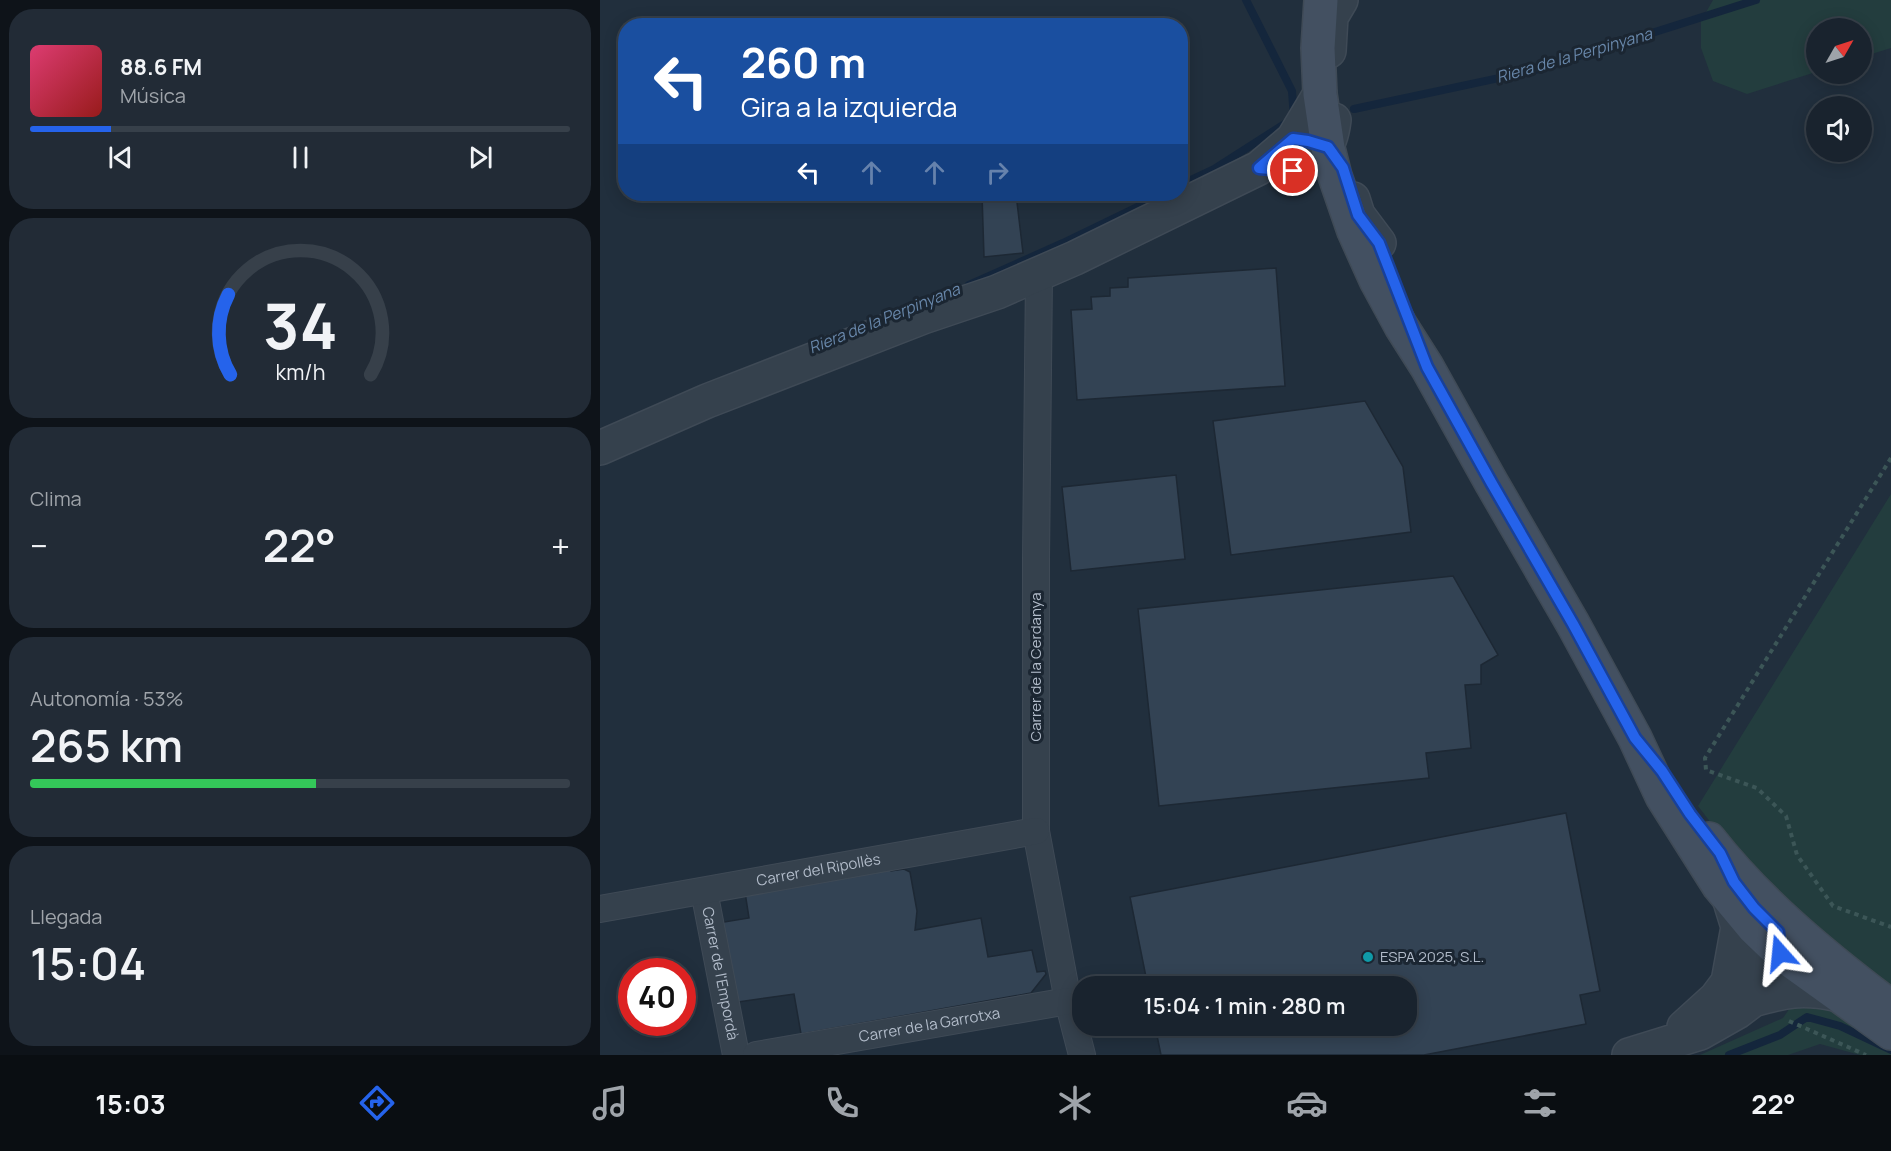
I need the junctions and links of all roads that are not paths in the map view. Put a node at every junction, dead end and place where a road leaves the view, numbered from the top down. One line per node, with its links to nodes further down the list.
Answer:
1 (1322, 0): 3 (main road)
2 (1341, 0): 4 (street); 7 (main road)
3 (1320, 94): 4 (main road); 5 (street)
4 (1328, 147): 5 (street); 6 (main road); 7 (street)
5 (1293, 155): 6 (street); 8 (street)
6 (1345, 206): 9 (main road)
7 (1379, 243): 9 (main road)
8 (1040, 275): 10 (street); 12 (street, Carrer de la Cerdanya)
9 (1427, 367): 11 (main road)
10 (600, 448)
11 (1635, 738): 13 (main road); 15 (main road)
12 (1036, 831): 14 (street, Carrer del Ripollès); 20 (street, Carrer de la Cerdanya)
13 (1720, 853): 17 (street); 21 (main road)
14 (704, 891): 16 (street, Carrer del Ripollès); 23 (street, Carrer de l'Empordà)
15 (1729, 898): 17 (main road); 18 (street)
16 (600, 909)
17 (1780, 953): 18 (street); 19 (main road); 21 (street)
18 (1740, 991): 19 (street); 26 (street)
19 (1835, 994): 22 (main road)
20 (1068, 1001): 24 (street, Carrer de la Garrotxa); 25 (street, Carrer de la Cerdanya)
21 (1891, 1008)
22 (1891, 1033)
23 (736, 1055)
24 (756, 1055)
25 (1083, 1055)
26 (1629, 1055)

